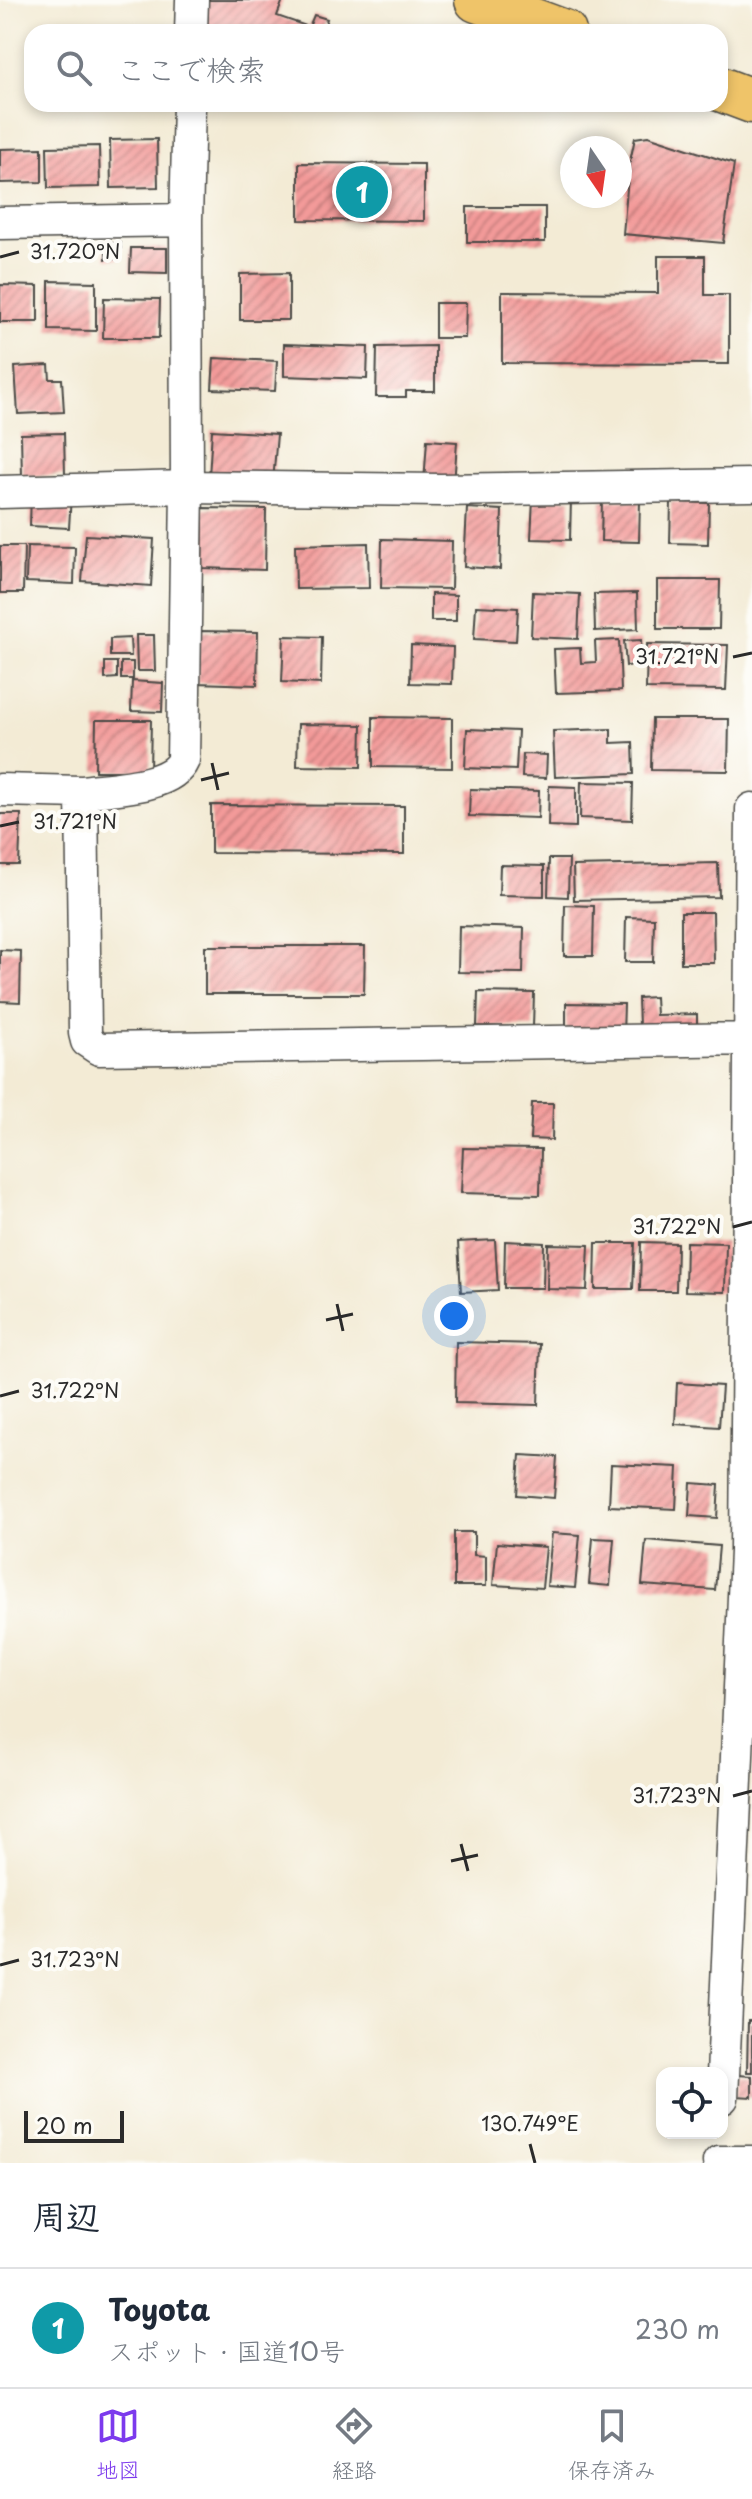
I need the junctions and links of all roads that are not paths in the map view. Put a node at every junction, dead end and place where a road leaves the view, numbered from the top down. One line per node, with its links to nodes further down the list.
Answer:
1 (192, 0): 3 (street)
2 (477, 0): 4 (highway)
3 (191, 24)
4 (542, 24)
5 (728, 92): 6 (highway)
6 (752, 101)
7 (189, 112): 8 (street)
8 (186, 220): 9 (street); 11 (street)
9 (0, 223)
10 (752, 485): 11 (street)
11 (187, 487): 12 (street); 14 (street)
12 (0, 492)
13 (0, 790): 14 (street)
14 (82, 792): 16 (street)
15 (752, 809): 16 (street)
16 (751, 1039): 17 (street)
17 (748, 1597): 18 (street)
18 (724, 2067)
19 (719, 2153): 20 (street)
20 (752, 2162)

